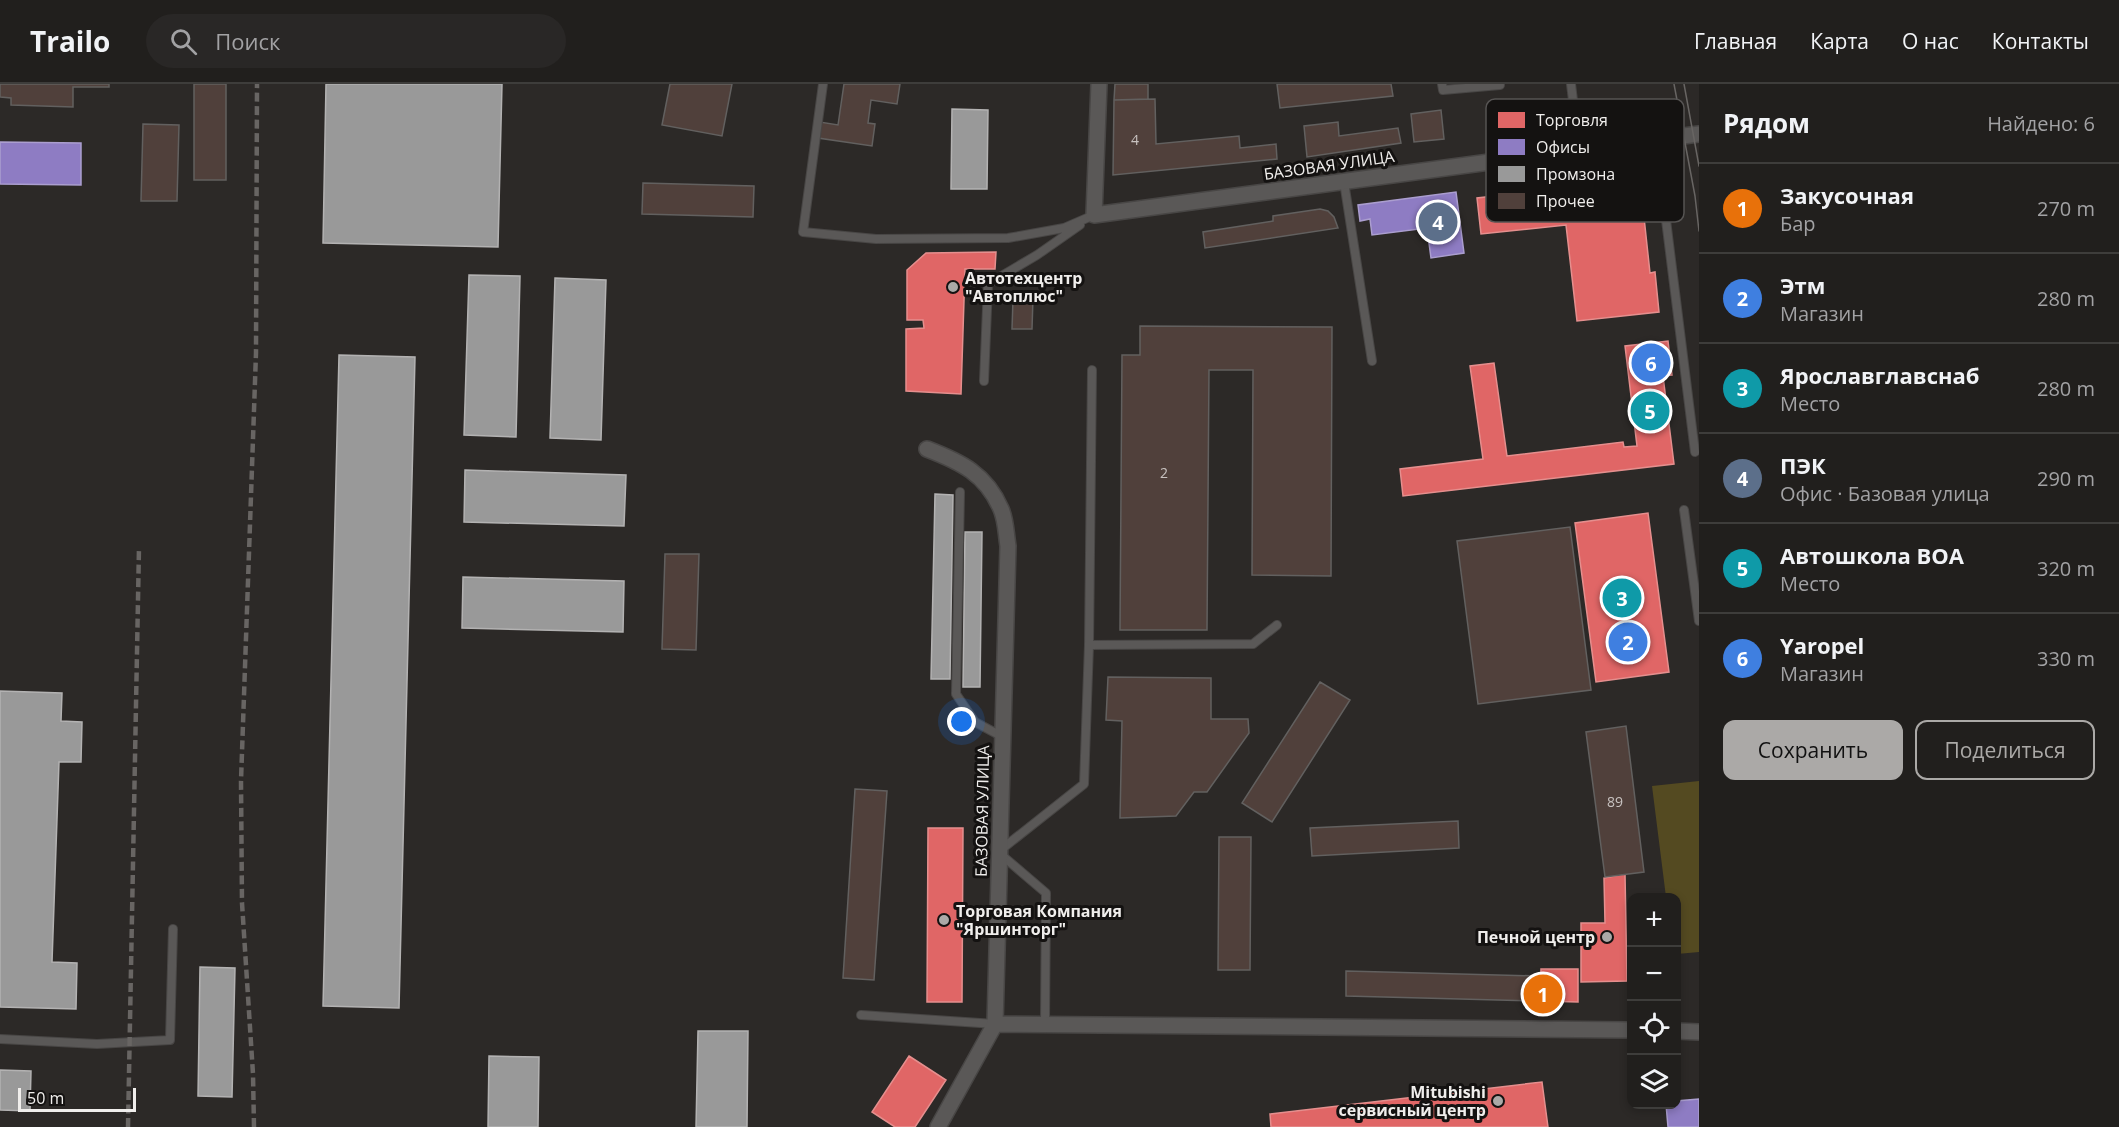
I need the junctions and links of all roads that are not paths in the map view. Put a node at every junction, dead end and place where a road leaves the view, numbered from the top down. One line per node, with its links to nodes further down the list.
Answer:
1 (823, 84): 11 (lane)
2 (1099, 84): 11 (street)
3 (1442, 84): 5 (lane)
4 (1571, 84): 6 (lane)
5 (1500, 85)
6 (1573, 99)
7 (1699, 134): 8 (street, БАЗОВАЯ УЛИЦА)
8 (1684, 136)
9 (1486, 163): 10 (street, БАЗОВАЯ УЛИЦА)
10 (1344, 182): 11 (street, БАЗОВАЯ УЛИЦА); 13 (lane)
11 (1094, 215): 15 (lane)
12 (1666, 222): 17 (lane)
13 (1372, 361)
14 (1092, 369): 22 (lane)
15 (984, 381)
16 (927, 449): 23 (street, БАЗОВАЯ УЛИЦА)
17 (1695, 452)
18 (960, 492): 23 (lane)
19 (1684, 510): 20 (lane)
20 (1699, 621)
21 (1277, 625): 22 (lane)
22 (1089, 645): 24 (lane)
23 (1001, 736): 24 (street, БАЗОВАЯ УЛИЦА)
24 (998, 852): 27 (street, БАЗОВАЯ УЛИЦА); 28 (lane)
25 (173, 929): 32 (lane)
26 (861, 1015): 27 (lane)
27 (995, 1024): 28 (street); 33 (street, БАЗОВАЯ УЛИЦА)
28 (1045, 1024): 29 (street)
29 (1627, 1030)
30 (1681, 1031): 31 (street)
31 (1699, 1032)
32 (0, 1040)
33 (938, 1127)

